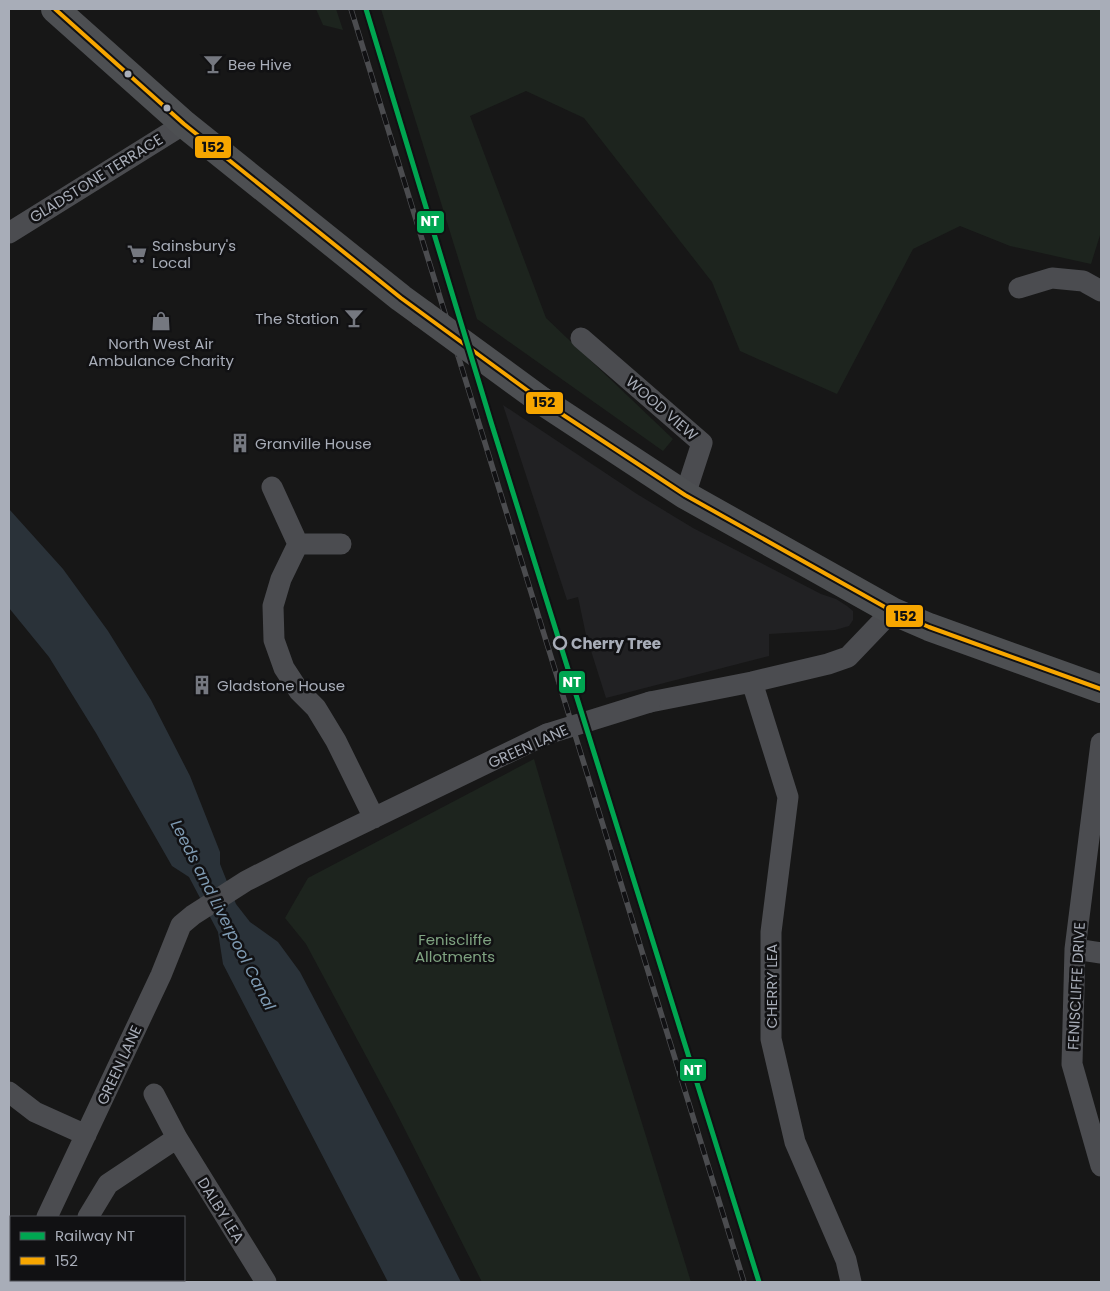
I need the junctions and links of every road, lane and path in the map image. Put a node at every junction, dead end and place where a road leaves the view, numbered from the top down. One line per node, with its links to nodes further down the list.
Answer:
1 (55, 9): 2 (main road)
2 (184, 124): 3 (street, GLADSTONE TERRACE); 8 (main road, bridge)
3 (9, 233)
4 (1018, 288): 5 (street)
5 (1101, 291)
6 (581, 338): 8 (street, WOOD VIEW)
7 (272, 487): 9 (street)
8 (685, 495): 11 (main road)
9 (298, 544): 10 (street); 15 (street)
10 (341, 544)
11 (892, 611): 12 (street, GREEN LANE); 13 (main road)
12 (752, 682): 15 (street, GREEN LANE, bridge); 26 (street, CHERRY LEA)
13 (1101, 689)
14 (1101, 743): 16 (street, FENISCLIFFE DRIVE)
15 (374, 818): 20 (street, GREEN LANE)
16 (1074, 949): 17 (street); 22 (street, FENISCLIFFE DRIVE)
17 (1101, 953)
18 (9, 1092): 20 (street)
19 (154, 1094): 21 (street, DALBY LEA)
20 (86, 1135): 23 (street, GREEN LANE)
21 (177, 1138): 24 (street); 25 (street, DALBY LEA)
22 (1101, 1166)
23 (47, 1216)
24 (89, 1216)
25 (266, 1282)
26 (851, 1282)

